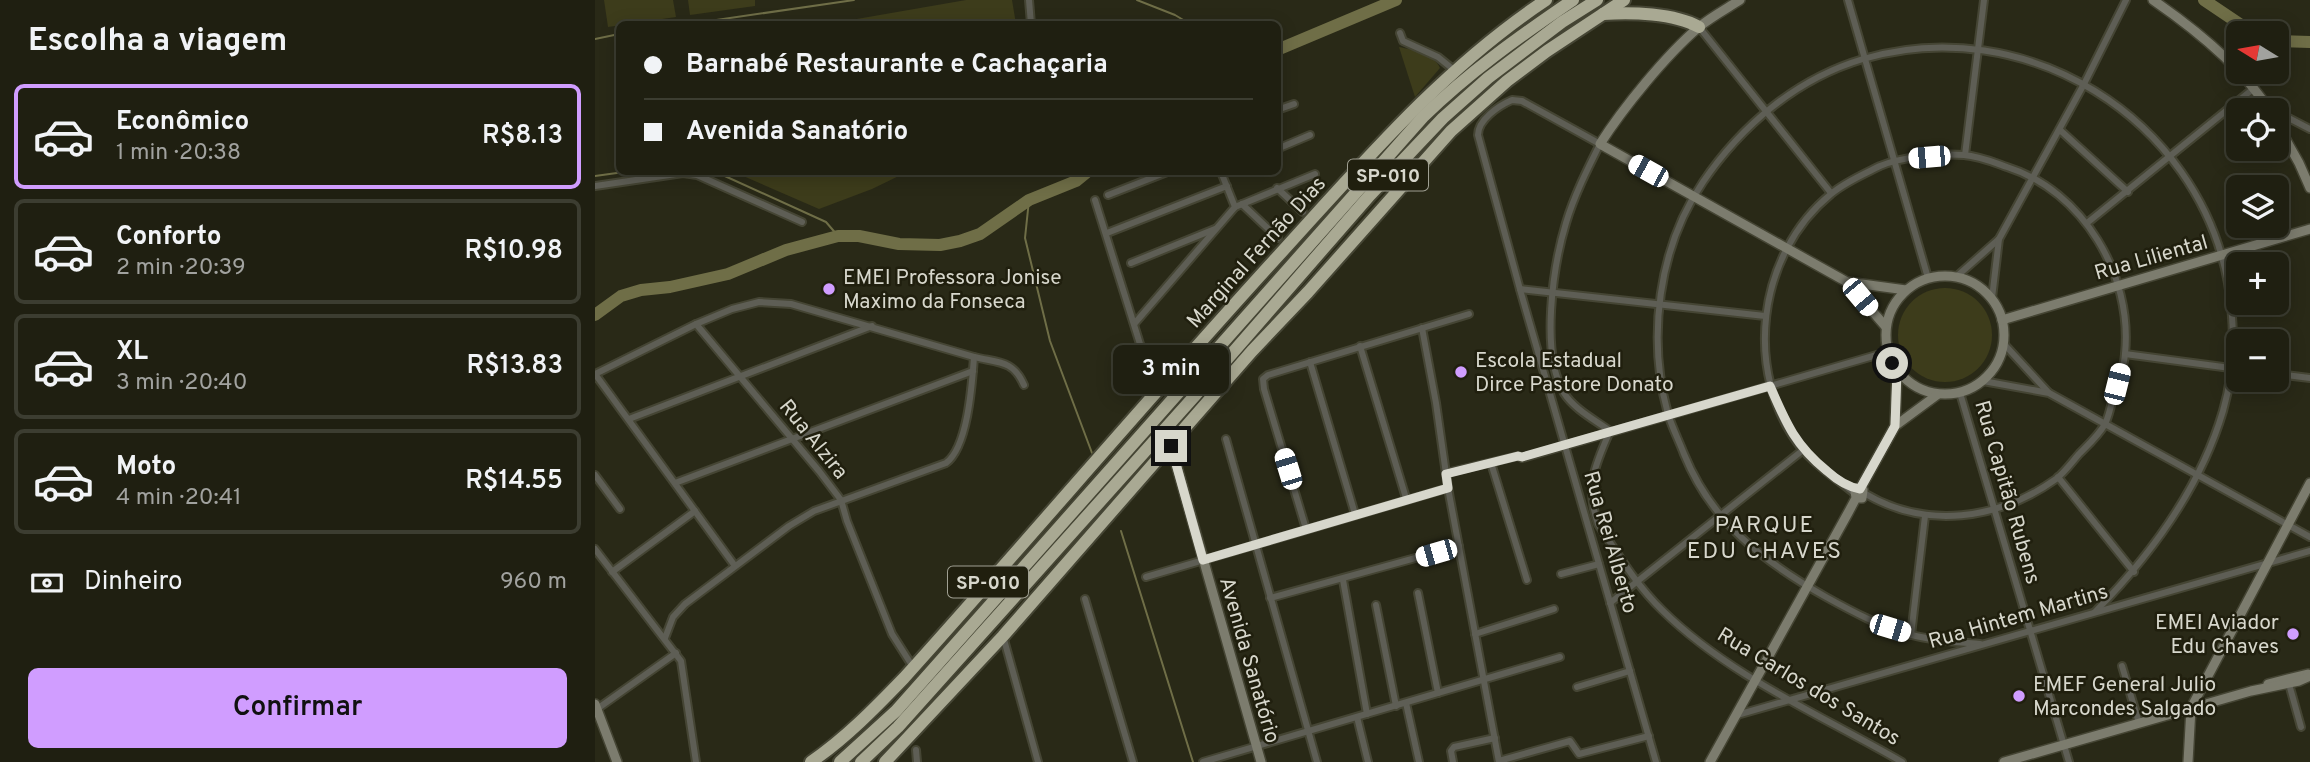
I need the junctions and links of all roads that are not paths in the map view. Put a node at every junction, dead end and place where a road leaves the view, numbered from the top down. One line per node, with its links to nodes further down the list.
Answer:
1 (1029, 0): 12 (street)
2 (1546, 0): 17 (highway, Marginal Fernão Dias / SP-010)
3 (1573, 0): 191 (highway, SP-010)
4 (1597, 0): 192 (highway, SP-010)
5 (1624, 0): 11 (highway, SP-010)
6 (1740, 0): 13 (street)
7 (1848, 0): 16 (street)
8 (1984, 0): 15 (street)
9 (2126, 0): 18 (street)
10 (2153, 0): 19 (street)
11 (1603, 14): 13 (highway); 108 (highway, SP-010)
12 (1031, 21)
13 (1699, 27): 23 (street); 28 (street)
14 (1399, 33): 17 (street)
15 (1978, 50): 16 (street); 18 (street); 31 (street)
16 (1865, 59): 23 (street); 33 (street)
17 (1454, 69): 96 (highway, Marginal Fernão Dias / SP-010)
18 (2084, 84): 26 (street); 32 (street)
19 (2253, 89): 20 (street); 32 (street)
20 (2261, 98)
21 (1294, 104): 22 (street)
22 (1281, 109)
23 (1766, 111): 45 (street); 47 (street)
24 (2289, 119): 25 (street)
25 (2310, 129)
26 (2060, 130): 39 (street); 44 (street)
27 (1310, 135): 30 (street)
28 (1600, 144): 47 (street); 65 (street, Rua Rei Alberto); 67 (street)
29 (2289, 145): 43 (street)
30 (1281, 147)
31 (1965, 155): 33 (street); 39 (street)
32 (2170, 156): 44 (street); 59 (street)
33 (1894, 160): 45 (street); 62 (street)
34 (1315, 174): 42 (street)
35 (669, 175): 40 (street)
36 (697, 175): 51 (street)
37 (1159, 175): 46 (street)
38 (1222, 175): 41 (street)
39 (2034, 177): 52 (street); 57 (street)
40 (595, 186)
41 (1227, 186): 49 (street); 55 (street)
42 (1277, 188): 49 (street); 50 (street)
43 (2310, 188)
44 (2128, 192): 52 (street)
45 (1831, 193): 58 (street)
46 (1108, 195)
47 (1693, 197): 58 (street); 69 (street)
48 (1095, 200): 55 (street)
49 (1238, 205): 53 (street); 56 (street)
50 (1303, 212)
51 (802, 222)
52 (2087, 223): 64 (street)
53 (1217, 228): 60 (street); 73 (street)
54 (2310, 229): 59 (street, Rua Liliental)
55 (1107, 233): 73 (street)
56 (1279, 238)
57 (1999, 239): 61 (street); 68 (street)
58 (1785, 248): 63 (street); 71 (street)
59 (2223, 254): 64 (street, Rua Liliental); 78 (street)
60 (1131, 263)
61 (1956, 276): 62 (street); 68 (street)
62 (1928, 278): 66 (street)
63 (1847, 282): 66 (street); 76 (street)
64 (2119, 284): 72 (street, Rua Liliental); 82 (street)
65 (1520, 289): 67 (street); 107 (street, Rua Rei Alberto)
66 (1906, 290): 76 (street)
67 (1554, 292): 69 (street); 104 (street)
68 (1992, 299): 72 (street)
69 (1660, 303): 71 (street); 100 (street)
70 (1469, 314): 77 (street)
71 (1765, 316): 94 (street)
72 (2003, 320): 79 (street)
73 (1135, 323): 96 (street)
74 (696, 324): 75 (street); 88 (street); 90 (street, Rua Alzira)
75 (872, 326): 83 (street); 90 (street)
76 (1886, 327): 81 (street)
77 (1422, 328): 80 (street); 111 (street)
78 (2234, 329)
79 (2004, 344): 92 (street); 98 (street)
80 (1360, 346): 84 (street); 119 (street)
81 (1887, 352): 87 (street); 94 (street)
82 (2125, 354): 85 (street); 102 (street)
83 (974, 357): 86 (street); 93 (street)
84 (1310, 362): 124 (street); 128 (street)
85 (2226, 367)
86 (973, 371): 105 (street); 120 (street)
87 (1897, 371): 99 (street); 103 (street)
88 (595, 374): 101 (street)
89 (2289, 375): 91 (street)
90 (740, 377): 101 (street); 105 (street, Rua Alzira)
91 (2310, 378)
92 (1983, 381): 97 (street); 98 (street)
93 (1024, 385)
94 (1770, 386): 100 (street); 109 (street)
95 (2229, 392): 113 (street)
96 (1156, 393): 162 (highway, Marginal Fernão Dias / SP-010)
97 (1960, 393): 99 (street); 122 (street, Rua Capitão Rubens)
98 (2049, 393): 102 (street)
99 (1937, 395): 103 (street)
100 (1668, 415): 104 (street); 125 (street)
101 (629, 419): 116 (street)
102 (2105, 424): 113 (street); 114 (street)
103 (1895, 426): 118 (street)
104 (1610, 431): 107 (street); 144 (street, Rua Carlos dos Santos)
105 (791, 438): 116 (street); 120 (street, Rua Alzira)
106 (1226, 439): 130 (street)
107 (1565, 445): 110 (street); 136 (street, Rua Rei Alberto)
108 (1171, 446): 134 (street, Avenida Sanatório); 156 (highway, SP-010)
109 (1803, 450): 118 (street); 125 (street)
110 (1491, 463): 111 (street); 143 (street)
111 (1446, 474): 117 (street)
112 (595, 475): 121 (street)
113 (2197, 475): 127 (street); 139 (street)
114 (2058, 477): 122 (street); 139 (street)
115 (2310, 482): 127 (street)
116 (675, 483): 123 (street)
117 (1448, 488): 119 (street); 131 (street)
118 (1859, 494): 126 (street); 145 (street)
119 (1406, 498): 124 (street)
120 (841, 500): 137 (street); 162 (street, Rua Alzira)
121 (620, 509)
122 (1994, 509): 126 (street); 153 (street, Rua Capitão Rubens)
123 (695, 511): 137 (street); 138 (street)
124 (1355, 514): 128 (street)
125 (1720, 516): 144 (street); 145 (street)
126 (1925, 516): 155 (street)
127 (2290, 525): 129 (street); 135 (street)
128 (1306, 529): 130 (street)
129 (2310, 537)
130 (1255, 544): 134 (street); 147 (street)
131 (1459, 546): 142 (street); 154 (street)
132 (595, 549): 138 (street)
133 (2310, 551): 135 (street, Rua Hintem Martins)
134 (1203, 560): 141 (street); 185 (street, Avenida Sanatório)
135 (2270, 562): 152 (street, Rua Hintem Martins); 175 (street)
136 (1599, 564): 140 (street); 149 (street, Rua Rei Alberto)
137 (735, 566): 157 (street)
138 (613, 572): 157 (street)
139 (2134, 572): 152 (street)
140 (1561, 574)
141 (1146, 577)
142 (1343, 580): 147 (street); 176 (street)
143 (1527, 580)
144 (1637, 582): 149 (street); 166 (street, Rua Carlos dos Santos)
145 (1807, 586): 155 (street); 166 (street)
146 (1418, 593): 170 (street)
147 (1270, 598): 181 (street)
148 (1085, 599): 196 (street)
149 (1610, 603): 163 (street, Rua Rei Alberto)
150 (1376, 605): 173 (street)
151 (1554, 609): 154 (street)
152 (2095, 612): 153 (street, Rua Hintem Martins)
153 (2030, 629): 158 (street, Rua Hintem Martins); 184 (street, Rua Capitão Rubens)
154 (1475, 634): 165 (street)
155 (1911, 635): 158 (street)
156 (1003, 636): 193 (highway, SP-010); 195 (street)
157 (665, 638): 159 (street)
158 (1980, 644): 171 (street, Rua Hintem Martins)
159 (676, 653): 174 (street); 189 (street)
160 (1560, 657): 165 (street)
161 (2122, 666): 179 (street)
162 (913, 667): 190 (highway, Marginal Fernão Dias / SP-010)
163 (1630, 671): 168 (street); 182 (street, Rua Rei Alberto)
164 (2310, 675): 167 (street); 169 (street)
165 (1483, 680): 170 (street); 183 (street)
166 (1755, 680): 171 (street, Rua Carlos dos Santos); 177 (street)
167 (2288, 684): 169 (street); 180 (street)
168 (1577, 687)
169 (2251, 691): 175 (street)
170 (1438, 693): 172 (street)
171 (1791, 699): 177 (street, Rua Hintem Martins); 205 (street, Rua Carlos dos Santos)
172 (1406, 703): 173 (street); 201 (street)
173 (1396, 706): 176 (street)
174 (596, 707): 188 (street)
175 (2192, 709): 179 (street); 208 (street)
176 (1367, 714): 178 (street)
177 (1735, 715): 204 (street)
178 (1357, 717): 181 (street); 200 (street)
179 (2139, 723): 184 (street)
180 (2301, 727)
181 (1308, 732): 185 (street); 199 (street)
182 (1649, 736): 187 (street); 203 (street, Rua Rei Alberto)
183 (1495, 738): 187 (street); 202 (street)
184 (2064, 745): 206 (street); 207 (street, Rua Capitão Rubens)
185 (1256, 747): 197 (street); 198 (street, Avenida Sanatório)
186 (916, 750): 194 (street)
187 (1499, 761)
188 (617, 762)
189 (696, 762)
190 (811, 762)
191 (840, 762)
192 (861, 762)
193 (885, 762)
194 (918, 762)
195 (1038, 762)
196 (1133, 762)
197 (1204, 762)
198 (1261, 762)
199 (1317, 762)
200 (1368, 762)
201 (1419, 762)
202 (1453, 762)
203 (1656, 762)
204 (1710, 762)
205 (1902, 762)
206 (2004, 762)
207 (2069, 762)
208 (2188, 762)

